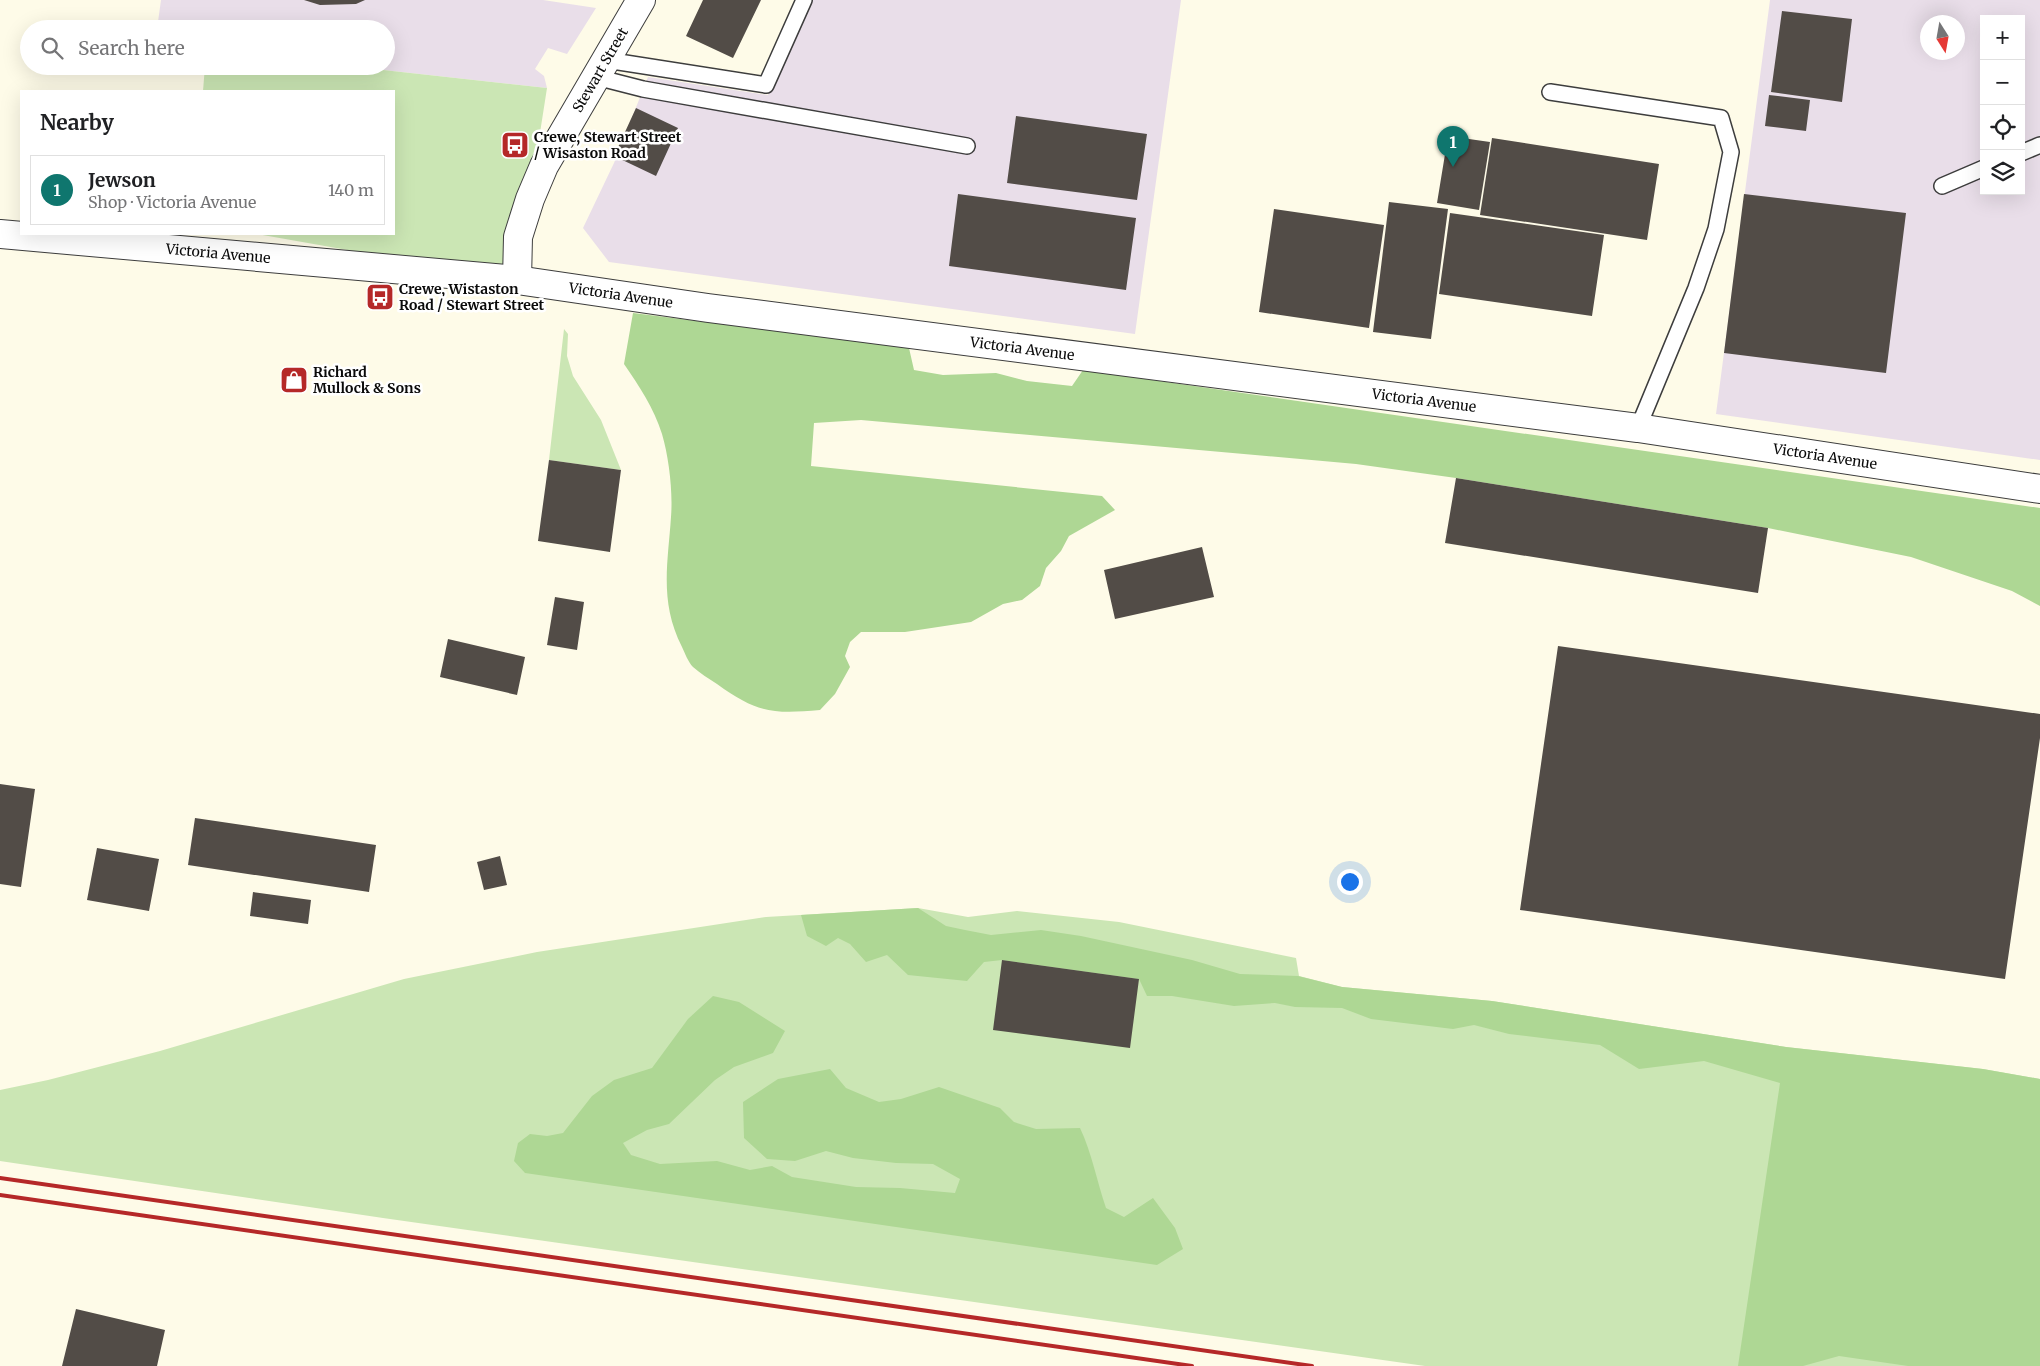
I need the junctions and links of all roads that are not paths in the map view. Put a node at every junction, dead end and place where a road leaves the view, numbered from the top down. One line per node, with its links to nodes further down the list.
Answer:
1 (641, 0): 3 (street, Stewart Street)
2 (804, 0): 3 (lane)
3 (601, 69): 5 (lane); 11 (street, Stewart Street)
4 (1550, 92): 12 (lane)
5 (968, 146)
6 (2040, 146): 7 (lane)
7 (2025, 152)
8 (1980, 170): 9 (lane)
9 (1942, 186)
10 (0, 234): 11 (street, Victoria Avenue)
11 (517, 280): 12 (street, Victoria Avenue)
12 (1638, 428): 13 (street, Victoria Avenue)
13 (2040, 489)

